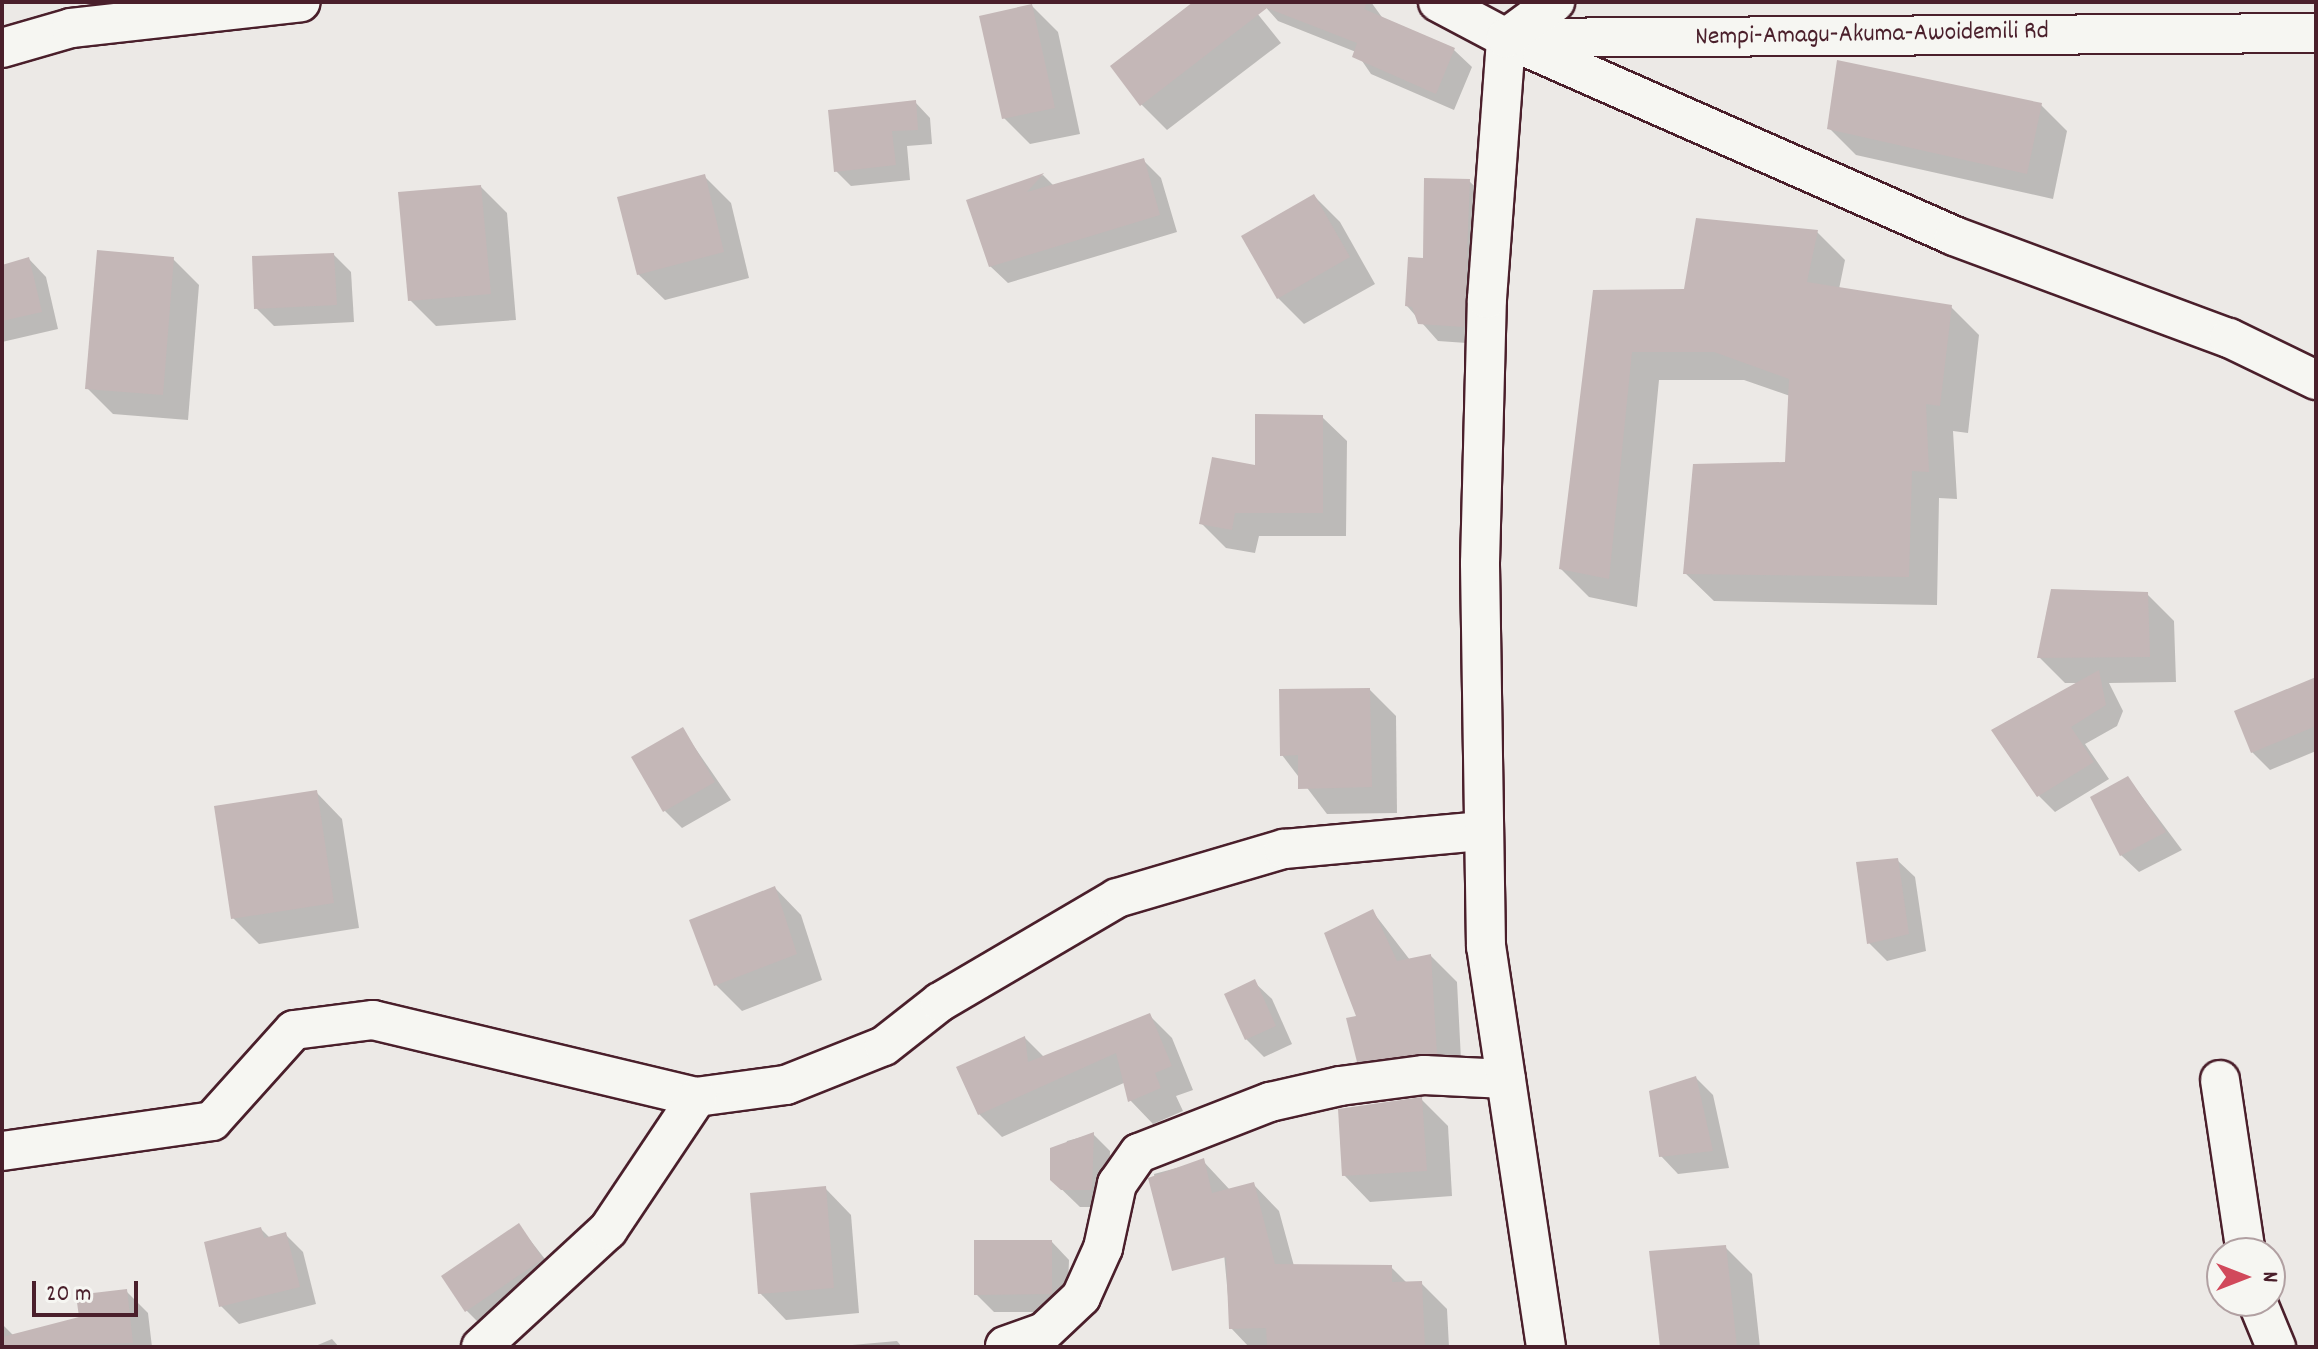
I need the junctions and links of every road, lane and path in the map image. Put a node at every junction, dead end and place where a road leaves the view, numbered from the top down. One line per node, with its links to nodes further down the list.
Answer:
1 (301, 2): 4 (street)
2 (1438, 2): 6 (street, Nempi-Amagu-Akuma-Awoidemili Rd)
3 (1555, 2): 6 (street)
4 (243, 7): 7 (street)
5 (2316, 33): 6 (street, Nempi-Amagu-Akuma-Awoidemili Rd)
6 (1506, 38): 8 (street); 9 (street)
7 (2, 48)
8 (2316, 380)
9 (1483, 831): 10 (street); 12 (street)
10 (1506, 1079): 16 (street); 18 (street)
11 (2220, 1080): 14 (street)
12 (697, 1097): 13 (street); 17 (street)
13 (2, 1151)
14 (2244, 1237)
15 (2264, 1317): 19 (street)
16 (1005, 1346)
17 (481, 1347)
18 (1546, 1347)
19 (2276, 1347)

